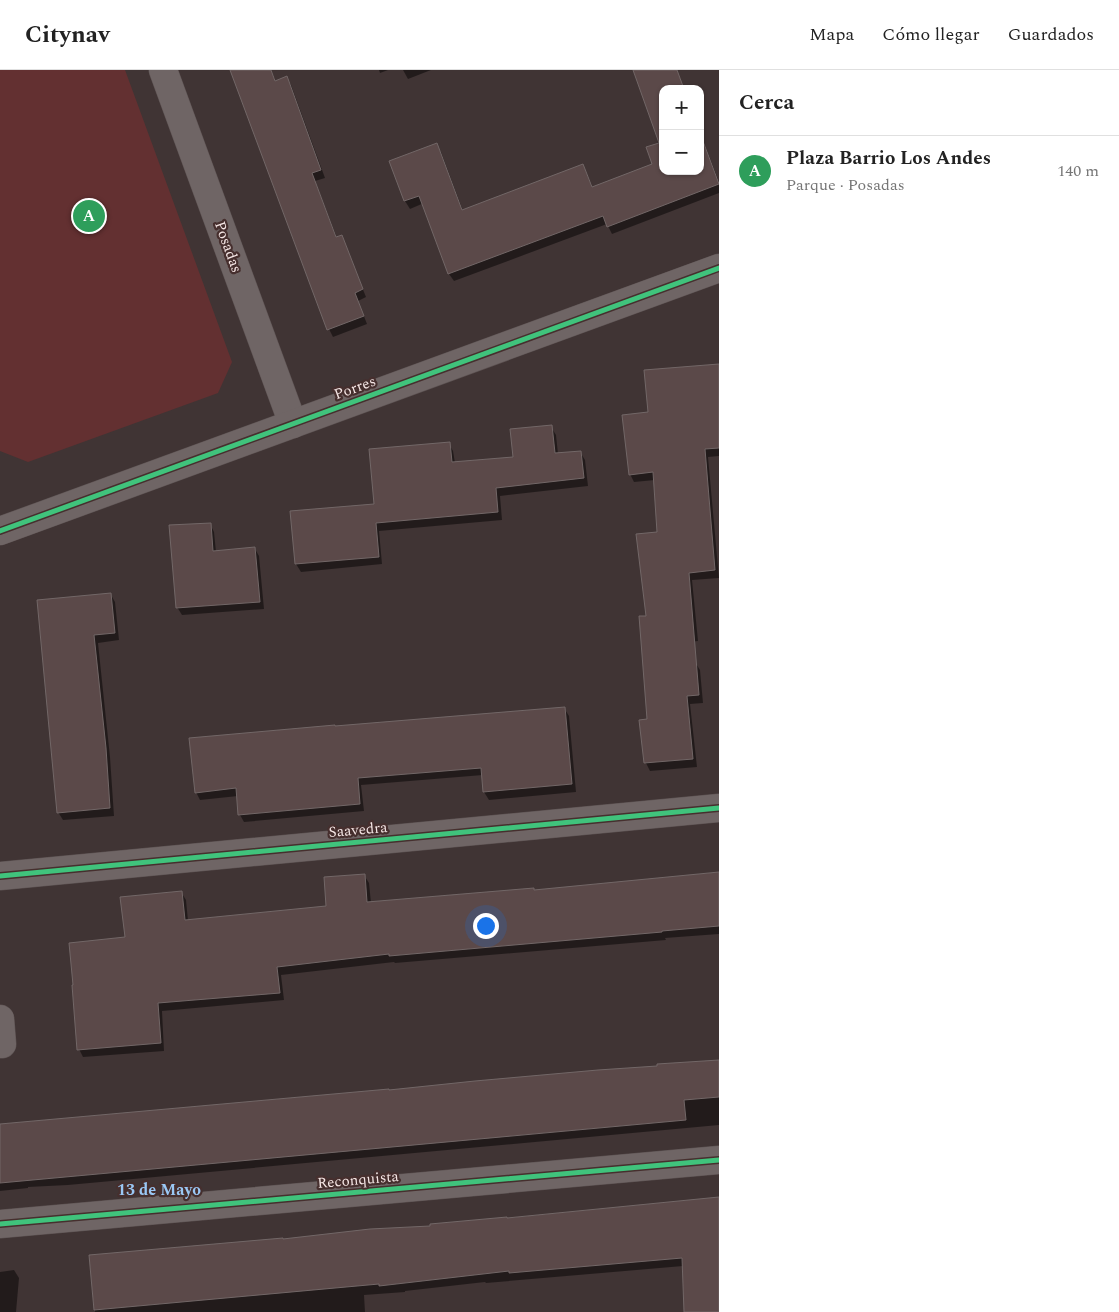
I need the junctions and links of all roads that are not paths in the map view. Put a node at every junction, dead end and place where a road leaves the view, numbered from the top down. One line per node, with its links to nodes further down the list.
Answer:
1 (163, 70): 3 (street, Posadas)
2 (719, 268): 3 (street, Porres)
3 (293, 424): 4 (street, Porres)
4 (0, 532)
5 (719, 808): 6 (street, Saavedra)
6 (0, 876)
7 (719, 1160): 8 (street, Reconquista)
8 (0, 1224)

